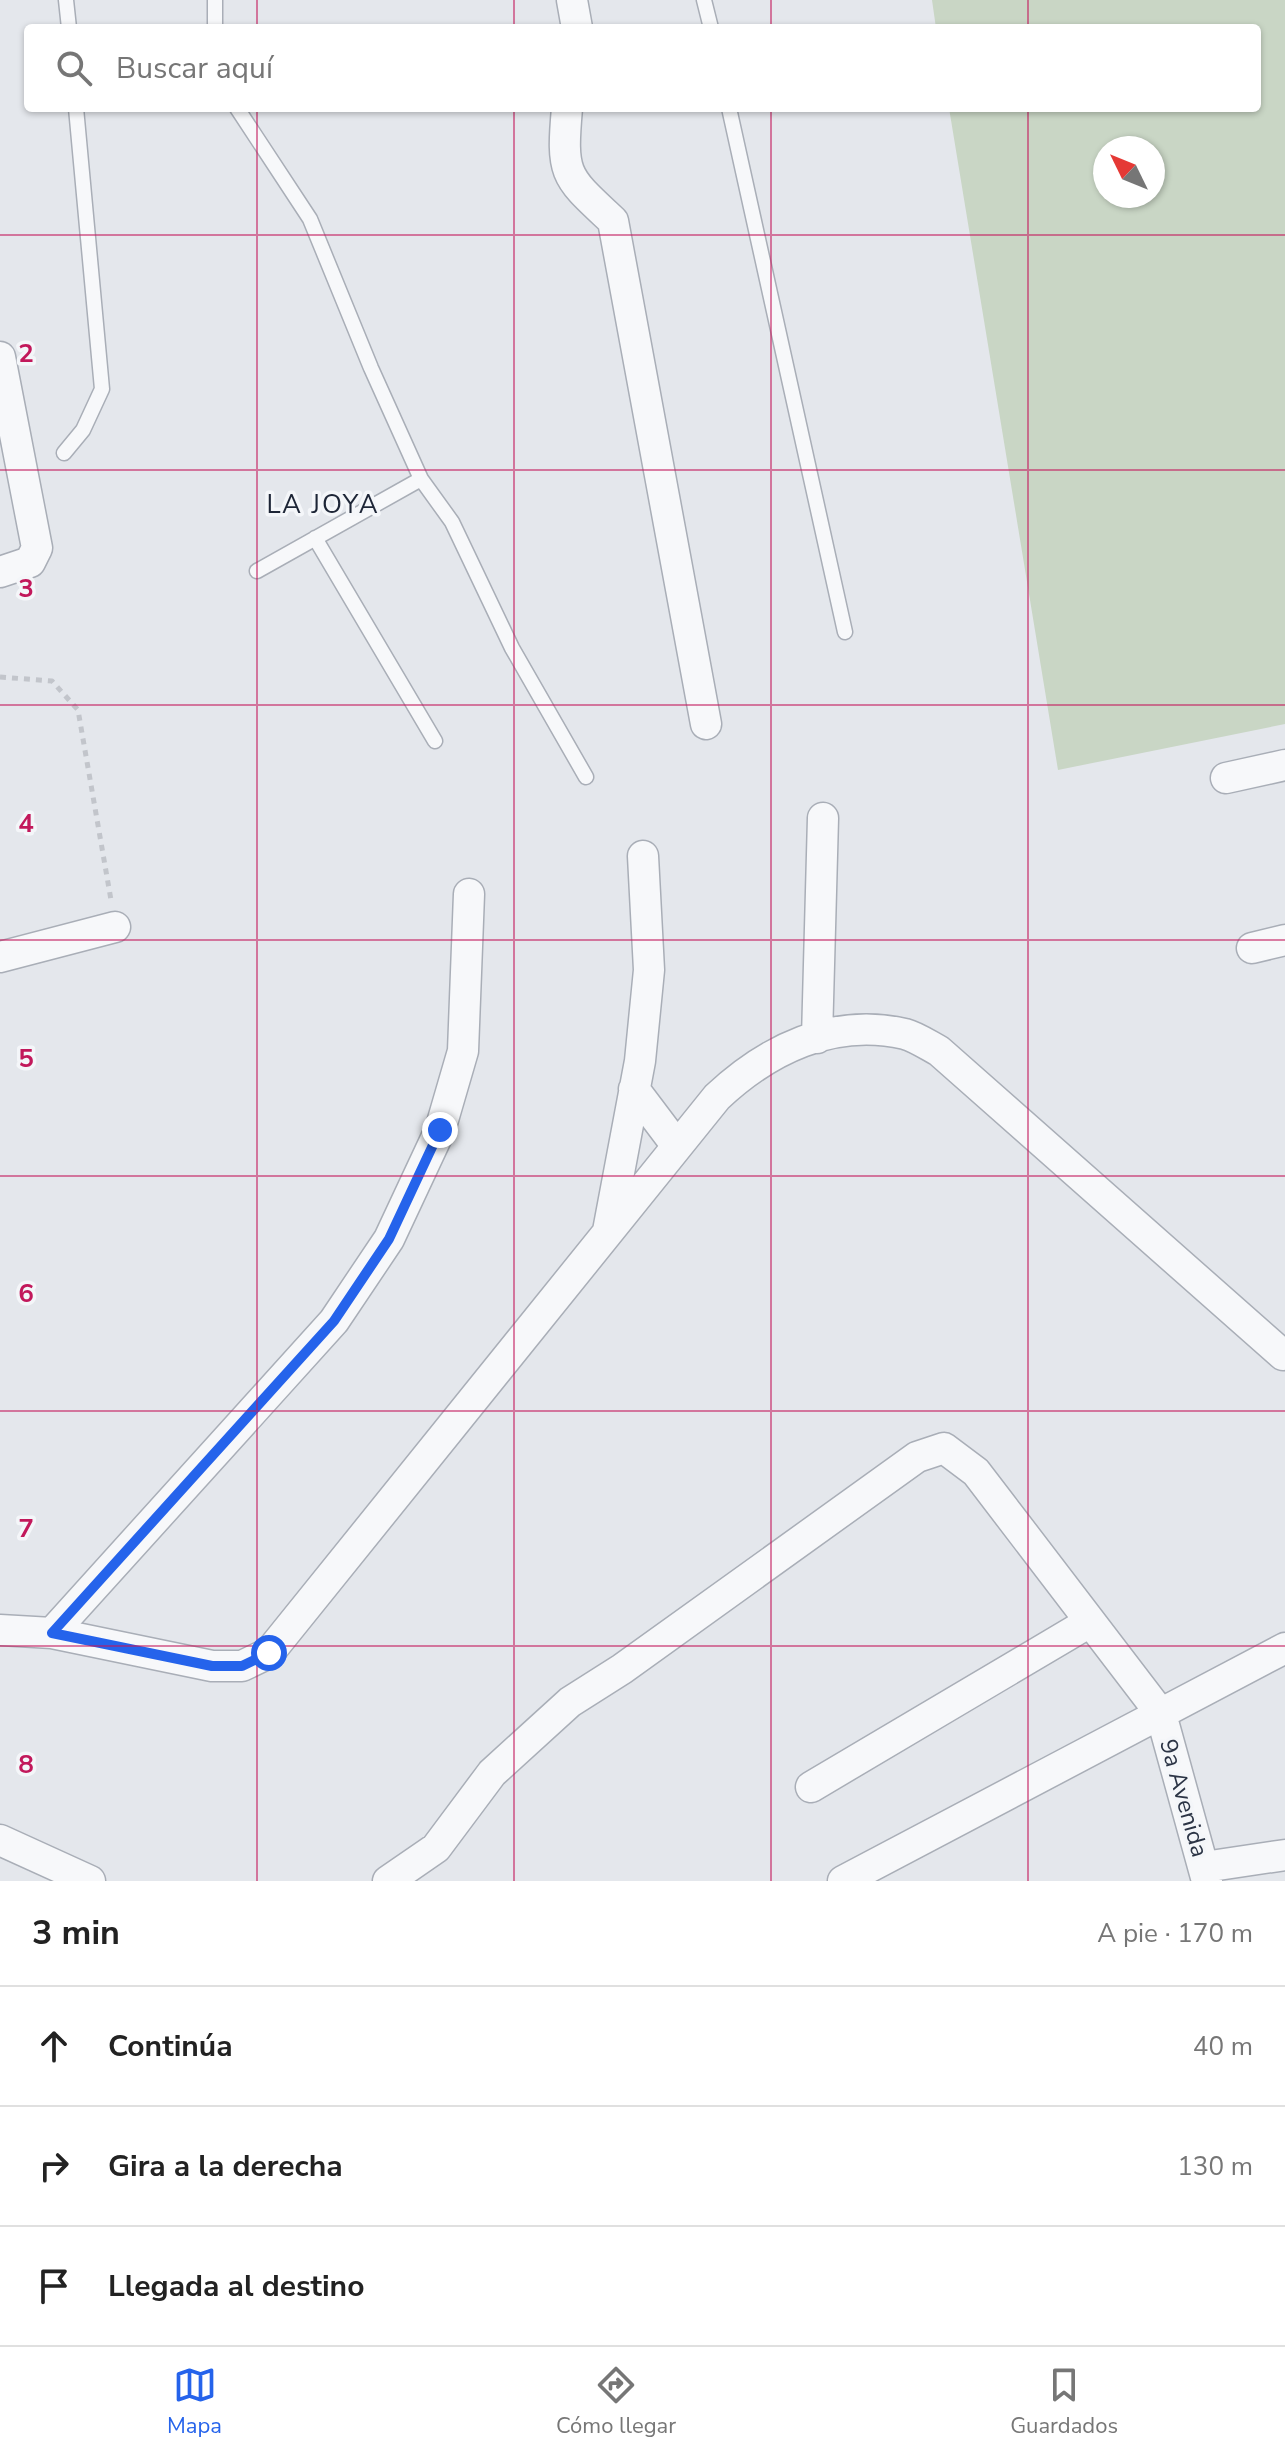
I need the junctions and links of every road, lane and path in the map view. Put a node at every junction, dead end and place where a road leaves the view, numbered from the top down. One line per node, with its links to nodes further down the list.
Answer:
1 (66, 0): 5 (lane)
2 (215, 0): 6 (lane)
3 (572, 0): 7 (street)
4 (704, 0): 8 (lane)
5 (69, 24)
6 (215, 24)
7 (576, 24)
8 (710, 24)
9 (76, 112): 14 (lane)
10 (240, 112): 16 (lane)
11 (567, 112): 22 (street)
12 (730, 112): 20 (lane)
13 (0, 357): 15 (street)
14 (64, 453)
15 (10, 477): 19 (street)
16 (421, 479): 17 (lane); 25 (lane)
17 (315, 538): 18 (lane); 23 (lane)
18 (257, 571)
19 (0, 572)
20 (845, 632)
21 (0, 677): 30 (path)
22 (706, 724)
23 (435, 741)
24 (1285, 765): 26 (street)
25 (586, 777)
26 (1226, 778)
27 (823, 818): 34 (street)
28 (643, 856): 35 (street)
29 (469, 894): 41 (street)
30 (115, 927): 33 (street)
31 (1285, 940): 32 (street)
32 (1252, 948)
33 (0, 957)
34 (817, 1038): 36 (street); 38 (street)
35 (634, 1089): 36 (street); 37 (street)
36 (677, 1146): 37 (street)
37 (607, 1234): 41 (street)
38 (1283, 1355)
39 (1088, 1623): 43 (street); 44 (street); 49 (street)
40 (0, 1630): 41 (street)
41 (52, 1633)
42 (1285, 1648): 43 (street)
43 (1161, 1714): 47 (street, 9a Avenida); 50 (street)
44 (811, 1787)
45 (0, 1840): 48 (street)
46 (1285, 1855): 47 (street)
47 (1206, 1874)
48 (90, 1881)
49 (388, 1881)
50 (843, 1881)

